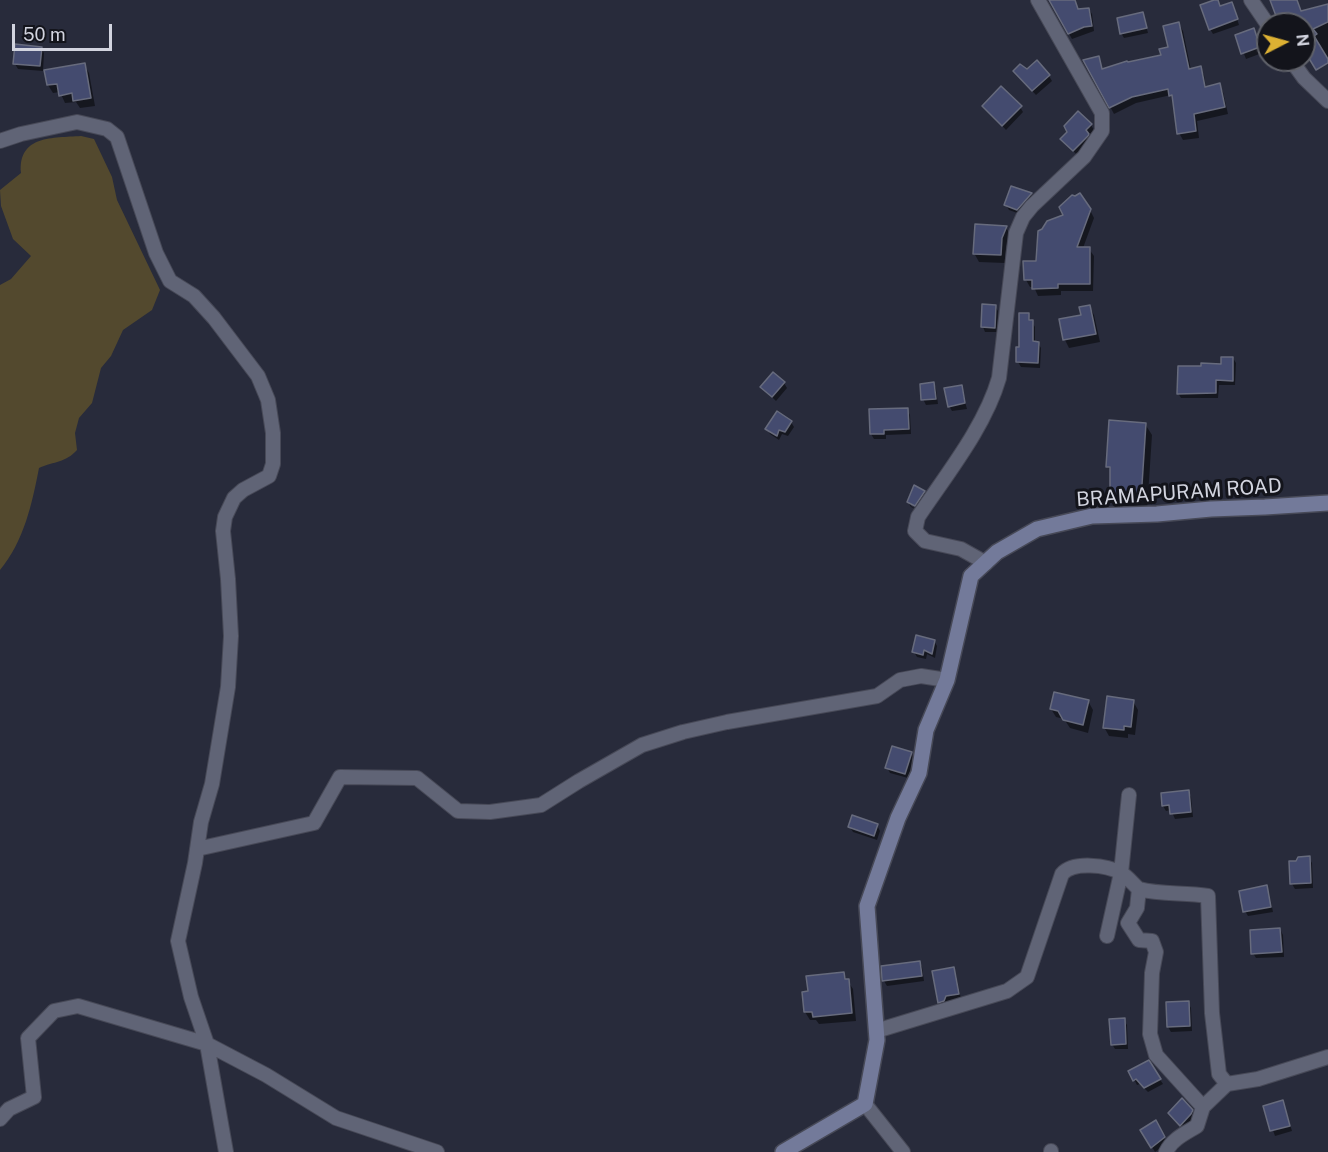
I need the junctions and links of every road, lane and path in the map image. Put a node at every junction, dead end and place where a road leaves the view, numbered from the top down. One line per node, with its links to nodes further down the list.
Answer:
1 (1038, 0): 6 (street)
2 (1300, 72): 3 (street)
3 (1328, 101)
4 (0, 141): 9 (street)
5 (1328, 503): 6 (street, BRAMAPURAM ROAD)
6 (986, 563): 7 (street, BRAMAPURAM ROAD)
7 (947, 680): 9 (street); 13 (street, BRAMAPURAM ROAD)
8 (1129, 795): 10 (street)
9 (197, 849): 14 (street)
10 (1121, 873): 11 (street); 12 (street); 13 (street)
11 (1138, 889): 16 (street); 18 (street)
12 (1107, 936)
13 (876, 1031): 17 (street, BRAMAPURAM ROAD)
14 (207, 1044): 19 (street); 20 (street); 21 (street)
15 (1328, 1057): 16 (street)
16 (1227, 1084): 18 (street)
17 (865, 1104): 22 (street); 23 (street)
18 (1203, 1107): 24 (street)
19 (0, 1119)
20 (226, 1152)
21 (437, 1152)
22 (783, 1152)
23 (903, 1152)
24 (1166, 1152)

